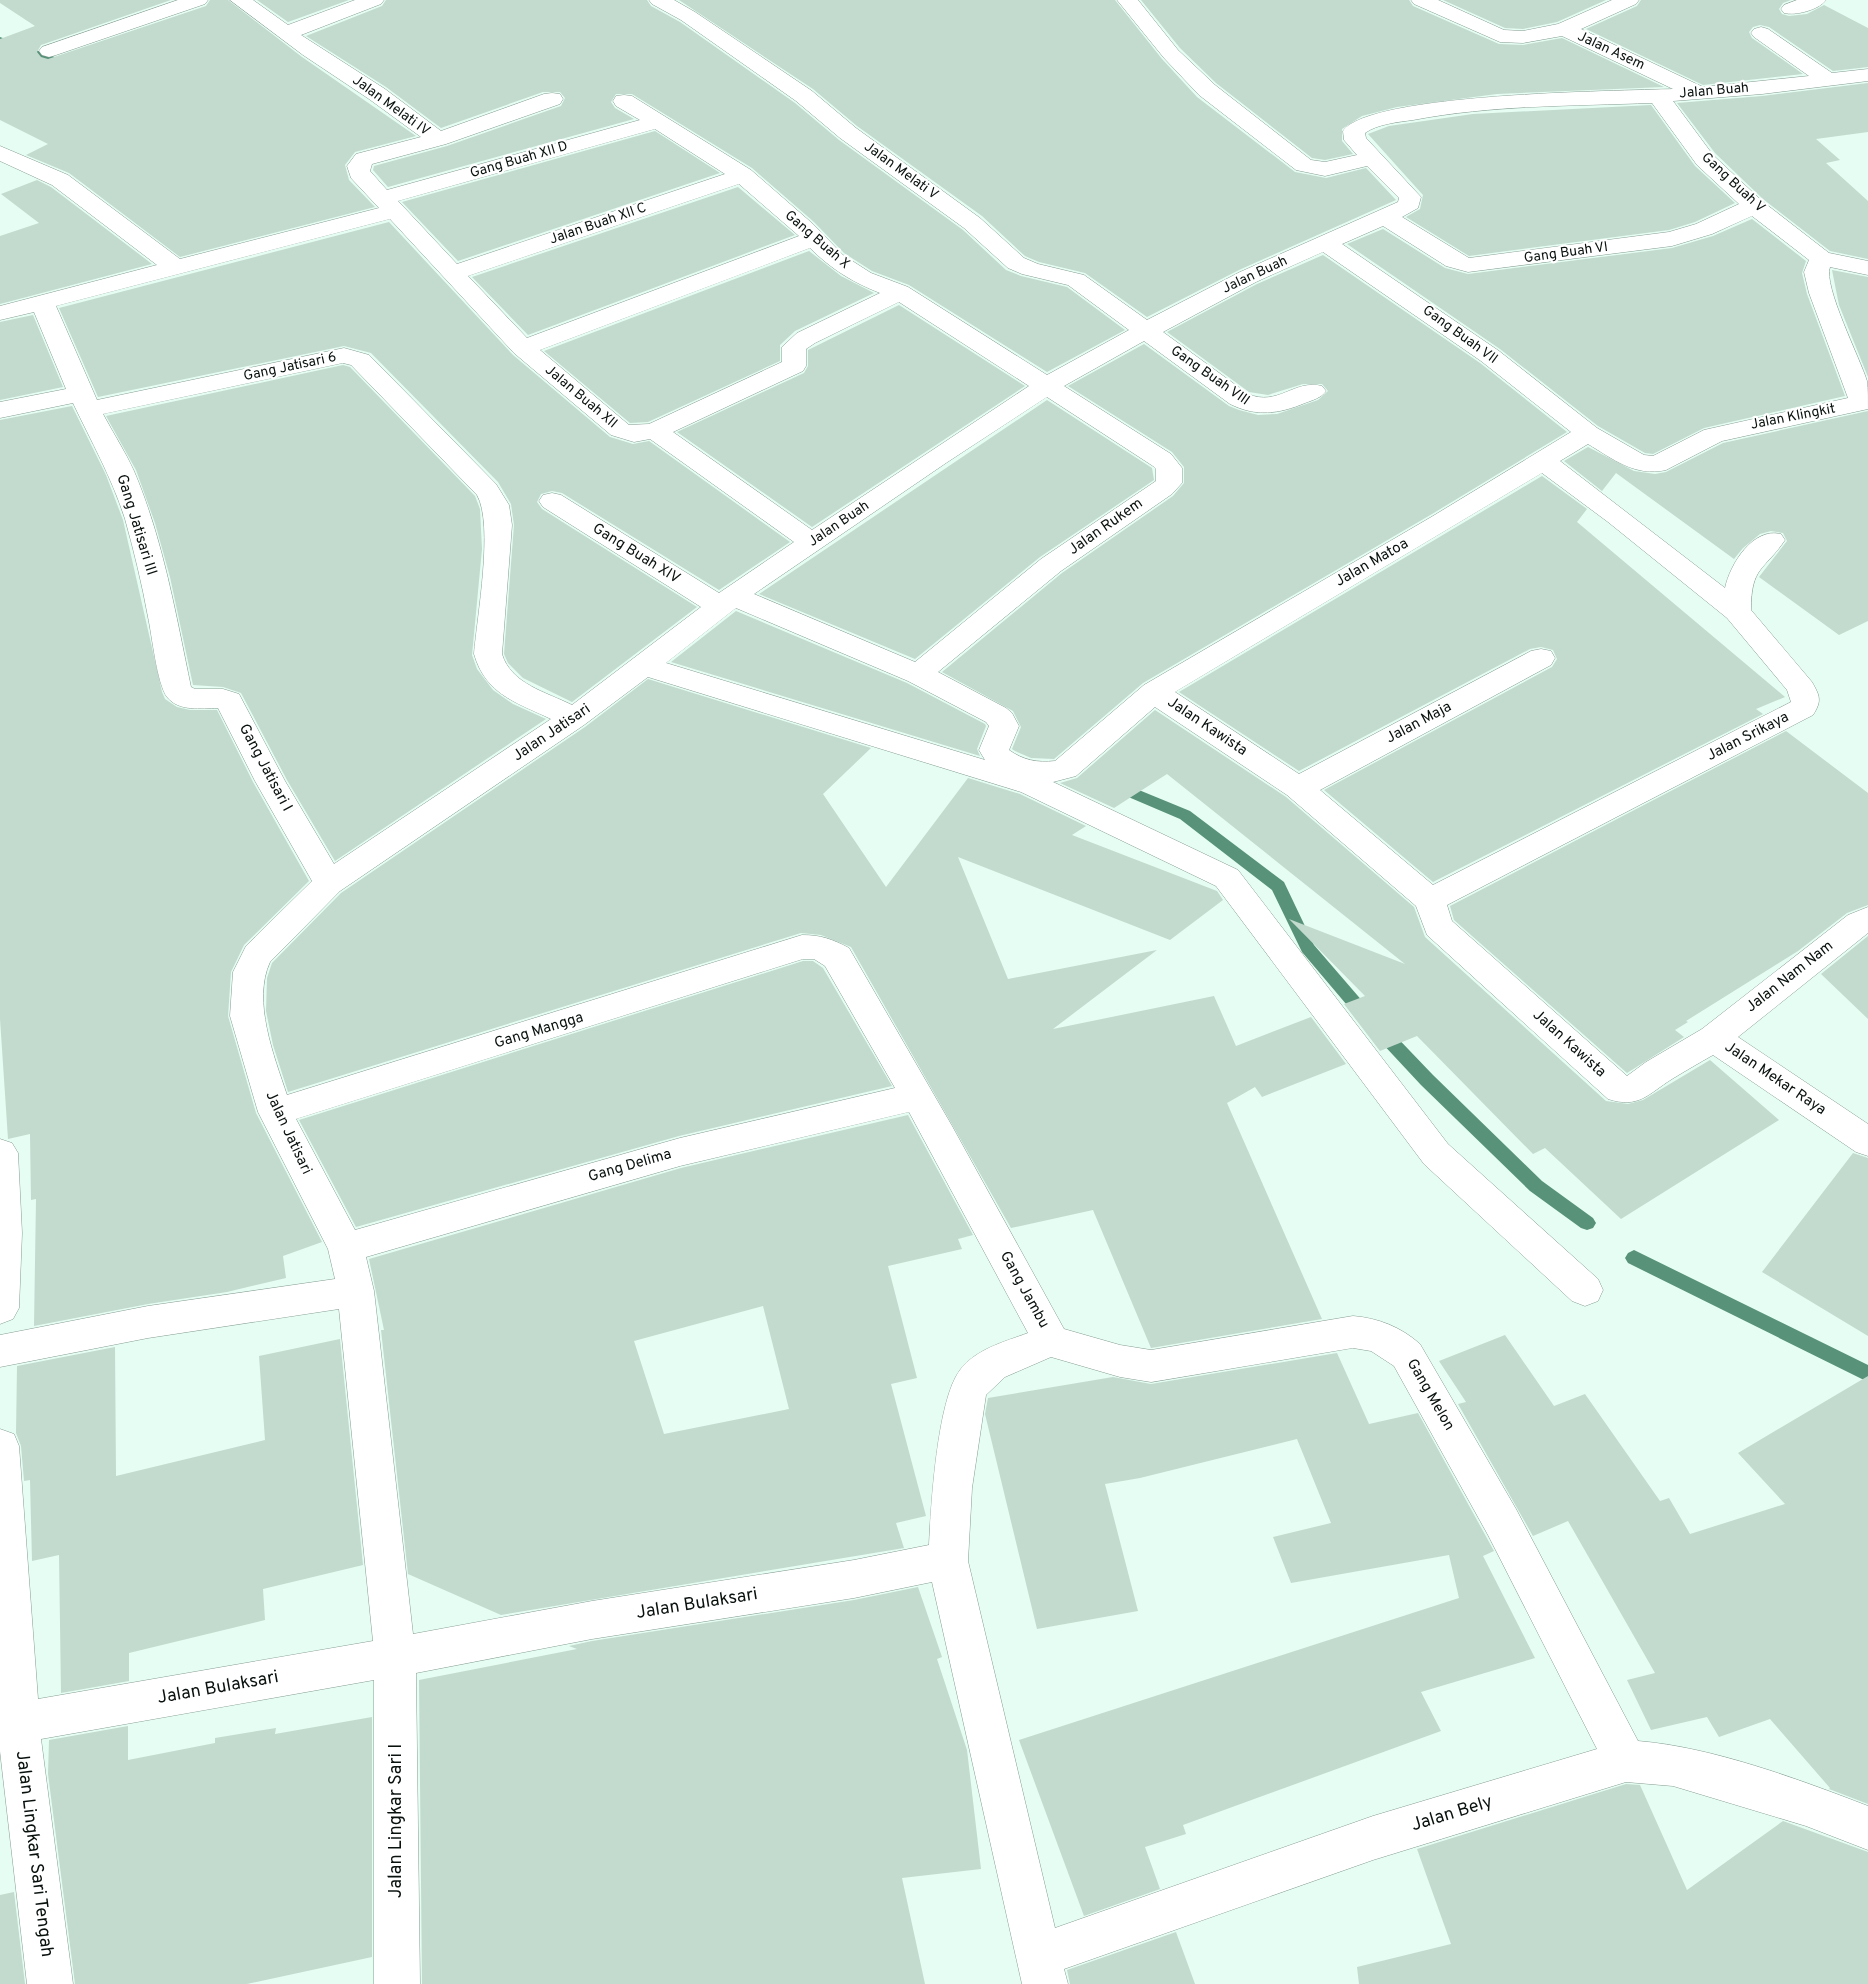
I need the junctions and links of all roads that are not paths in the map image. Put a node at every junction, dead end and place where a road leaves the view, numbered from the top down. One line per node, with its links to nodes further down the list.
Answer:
1 (198, 0): 13 (street)
2 (240, 0): 11 (street, Jalan Melati IV)
3 (374, 0): 11 (street)
4 (659, 0): 37 (street, Jalan Melati V)
5 (1127, 0): 23 (street)
6 (1420, 0): 10 (street, Jalan Asem)
7 (1629, 0): 10 (street)
8 (1816, 0): 9 (street)
9 (1791, 9)
10 (1564, 29): 16 (street, Jalan Asem)
11 (286, 33): 21 (street, Jalan Melati IV)
12 (1761, 33): 15 (street)
13 (49, 51)
14 (1868, 75): 15 (street, Jalan Buah)
15 (1828, 80): 16 (street, Jalan Buah)
16 (1699, 93): 17 (street, Jalan Buah)
17 (1658, 96): 23 (street, Jalan Buah); 26 (street, Gang Buah V)
18 (552, 99): 21 (street)
19 (624, 101): 20 (street, Gang Buah X)
20 (657, 122): 24 (street, Gang Buah X); 25 (street, Gang Buah XII D)
21 (438, 139): 25 (street, Jalan Melati IV)
22 (0, 153): 31 (street)
23 (1371, 158): 27 (street, Jalan Buah)
24 (743, 175): 28 (street, Gang Buah X); 33 (street, Jalan Buah XII C)
25 (388, 205): 31 (street); 33 (street, Jalan Buah XII)
26 (1754, 206): 27 (street, Gang Buah VI); 30 (street, Gang Buah V)
27 (1384, 216): 29 (street, Jalan Buah)
28 (813, 239): 34 (street, Gang Buah X); 38 (street)
29 (1326, 244): 37 (street, Jalan Buah); 44 (street, Gang Buah VII)
30 (1821, 258): 32 (street); 44 (street, Jalan Klingkit)
31 (176, 268): 35 (street)
32 (1868, 268)
33 (453, 273): 38 (street, Jalan Buah XII)
34 (900, 292): 39 (street, Gang Buah X); 43 (street)
35 (42, 302): 36 (street); 41 (street, Gang Jatisari III)
36 (0, 313)
37 (1145, 330): 39 (street, Jalan Buah); 40 (street, Gang Buah VIII)
38 (523, 348): 43 (street, Jalan Buah XII)
39 (1048, 386): 48 (street, Jalan Buah); 53 (street, Jalan Rukem)
40 (1313, 391)
41 (85, 402): 42 (street, Gang Jatisari 6); 54 (street, Gang Jatisari III); 56 (street, Gang Jatisari 6)
42 (0, 410)
43 (655, 431): 48 (street)
44 (1588, 433): 45 (street, Jalan Matoa)
45 (1543, 461): 50 (street, Jalan Srikaya); 55 (street, Jalan Matoa)
46 (552, 501): 49 (street, Gang Buah XIV)
47 (1771, 540): 50 (street)
48 (813, 543): 49 (street, Jalan Buah)
49 (727, 601): 52 (street, Jalan Buah); 53 (street, Jalan Kawista)
50 (1737, 612): 59 (street, Jalan Srikaya)
51 (1541, 658): 57 (street, Jalan Maja)
52 (639, 672): 56 (street, Jalan Buah); 69 (street)
53 (918, 674): 55 (street, Jalan Kawista)
54 (177, 690): 58 (street, Gang Jatisari I)
55 (1154, 692): 57 (street, Jalan Kawista)
56 (586, 709): 58 (street, Jalan Jatisari)
57 (1298, 788): 59 (street, Jalan Kawista)
58 (329, 883): 65 (street, Jalan Jatisari)
59 (1430, 900): 63 (street, Jalan Kawista)
60 (1868, 919): 62 (street, Jalan Nam Nam)
61 (802, 947): 64 (street, Gang Jambu); 65 (street, Gang Mangga)
62 (1714, 1038): 63 (street, Jalan Mekar Raya); 66 (street, Jalan Mekar Raya)
63 (1620, 1090)
64 (916, 1097): 68 (street, Gang Delima); 72 (street, Gang Jambu)
65 (275, 1112): 68 (street, Jalan Jatisari)
66 (1868, 1142)
67 (0, 1153): 71 (street)
68 (346, 1248): 70 (street, Jalan Jatisari)
69 (1585, 1290)
70 (356, 1291): 73 (street); 76 (street, Jalan Jatisari)
71 (0, 1308)
72 (1051, 1341): 75 (street, Gang Jambu); 78 (street, Gang Melon)
73 (0, 1351)
74 (0, 1446): 77 (street, Jalan Lingkar Sari Tengah)
75 (948, 1561): 76 (street, Jalan Bulaksari); 80 (street)
76 (395, 1657): 77 (street, Jalan Bulaksari); 82 (street, Jalan Lingkar Sari I)
77 (18, 1723): 81 (street, Jalan Lingkar Sari Tengah)
78 (1626, 1761): 79 (street, Jalan Bely); 80 (street, Jalan Bely)
79 (1868, 1828)
80 (1043, 1969)
81 (50, 1984)
82 (397, 1984)

